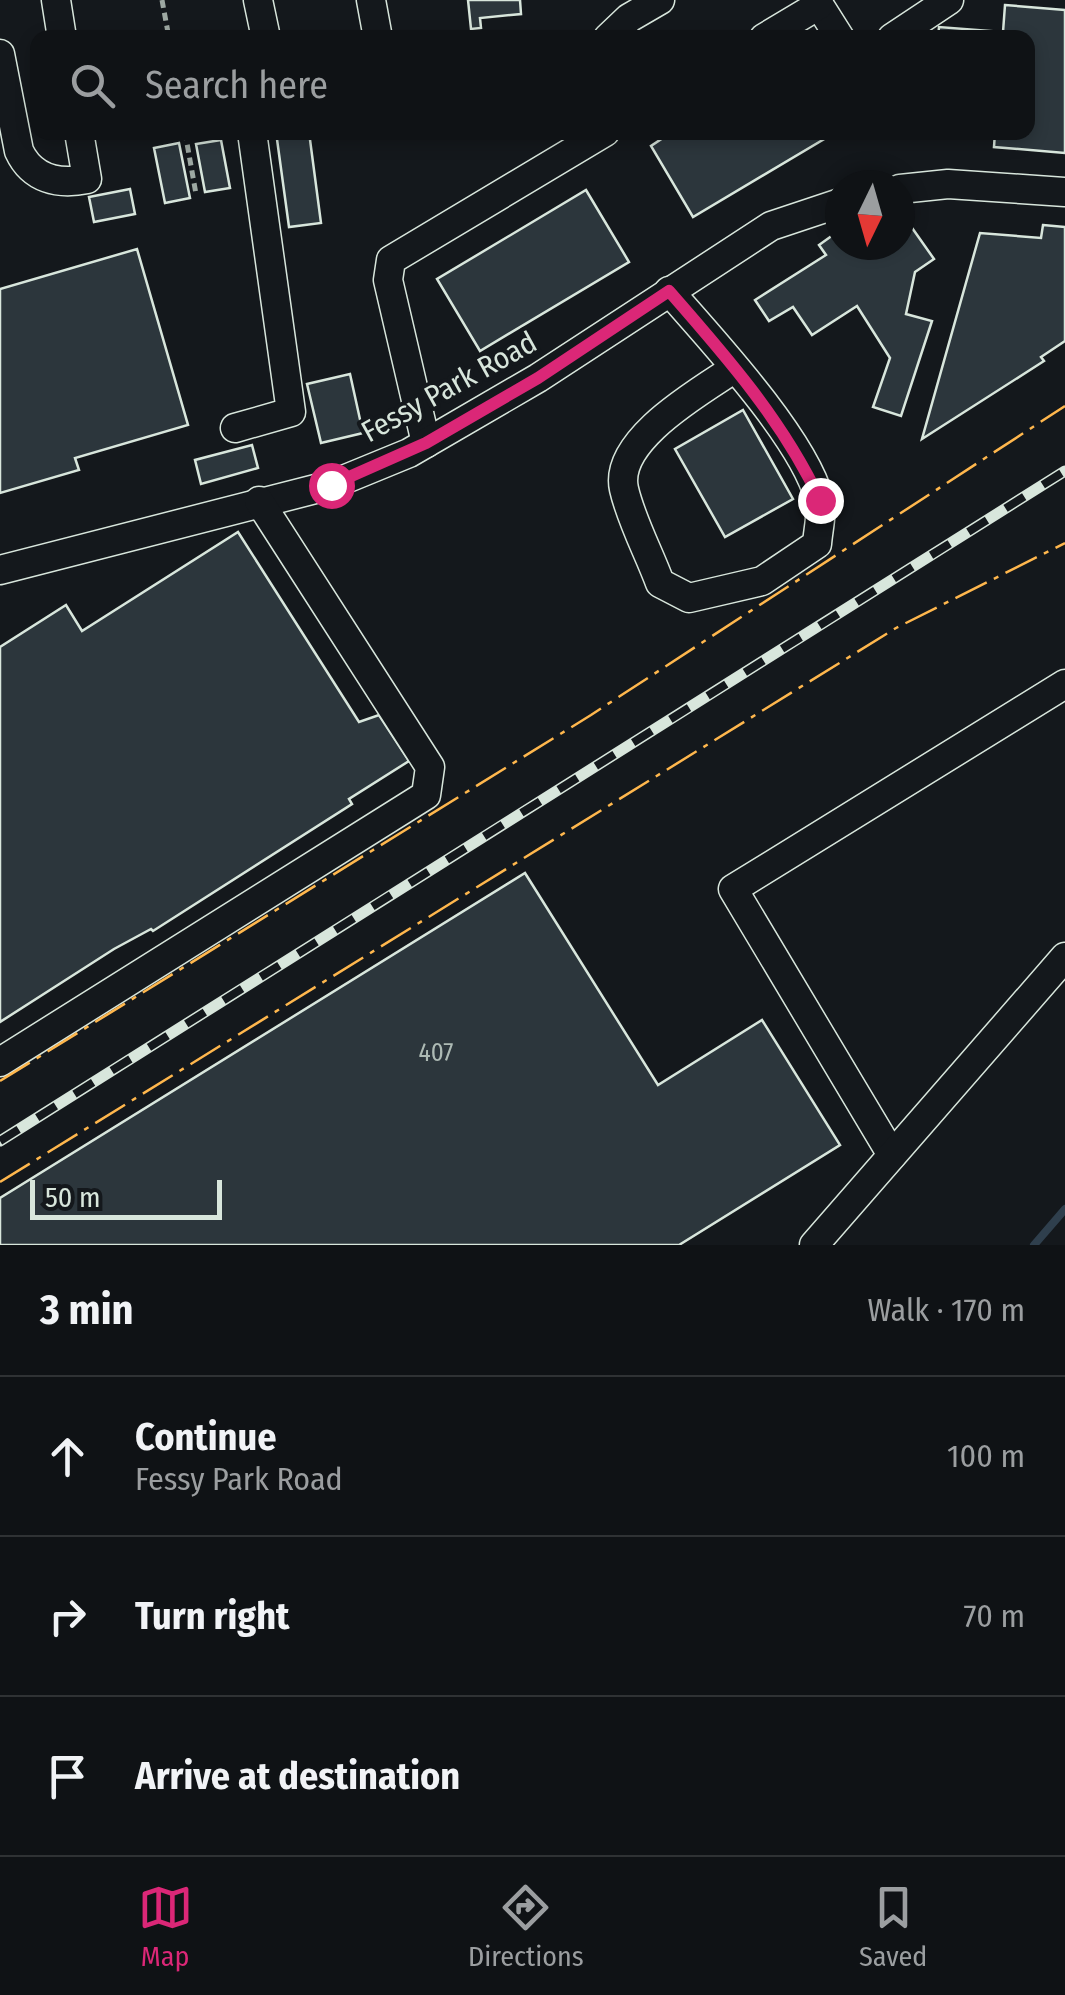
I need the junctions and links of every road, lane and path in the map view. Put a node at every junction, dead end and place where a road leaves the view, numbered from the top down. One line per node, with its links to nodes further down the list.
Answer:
1 (56, 0): 8 (street)
2 (162, 0): 9 (path)
3 (258, 0): 10 (street)
4 (371, 0): 11 (street)
5 (660, 0): 12 (street)
6 (949, 0): 15 (street)
7 (818, 2): 13 (street); 14 (street)
8 (61, 30)
9 (168, 30)
10 (264, 30)
11 (377, 30)
12 (616, 30)
13 (776, 30)
14 (835, 30)
15 (904, 30)
16 (0, 54): 17 (street)
17 (80, 140)
18 (186, 140): 23 (path)
19 (253, 140): 27 (street)
20 (566, 144): 28 (street)
21 (915, 187): 22 (street)
22 (1065, 192)
23 (196, 194)
24 (825, 208): 25 (street, Fessy Park Road)
25 (669, 291): 26 (street); 28 (street, Fessy Park Road)
26 (734, 368): 26 (street)
27 (234, 428)
28 (426, 443): 29 (street, Fessy Park Road)
29 (259, 502): 30 (street, Fessy Park Road); 33 (street)
30 (0, 570)
31 (1065, 684): 34 (street)
32 (1065, 957): 34 (street)
33 (0, 1062)
34 (892, 1155): 35 (street)
35 (814, 1245)

